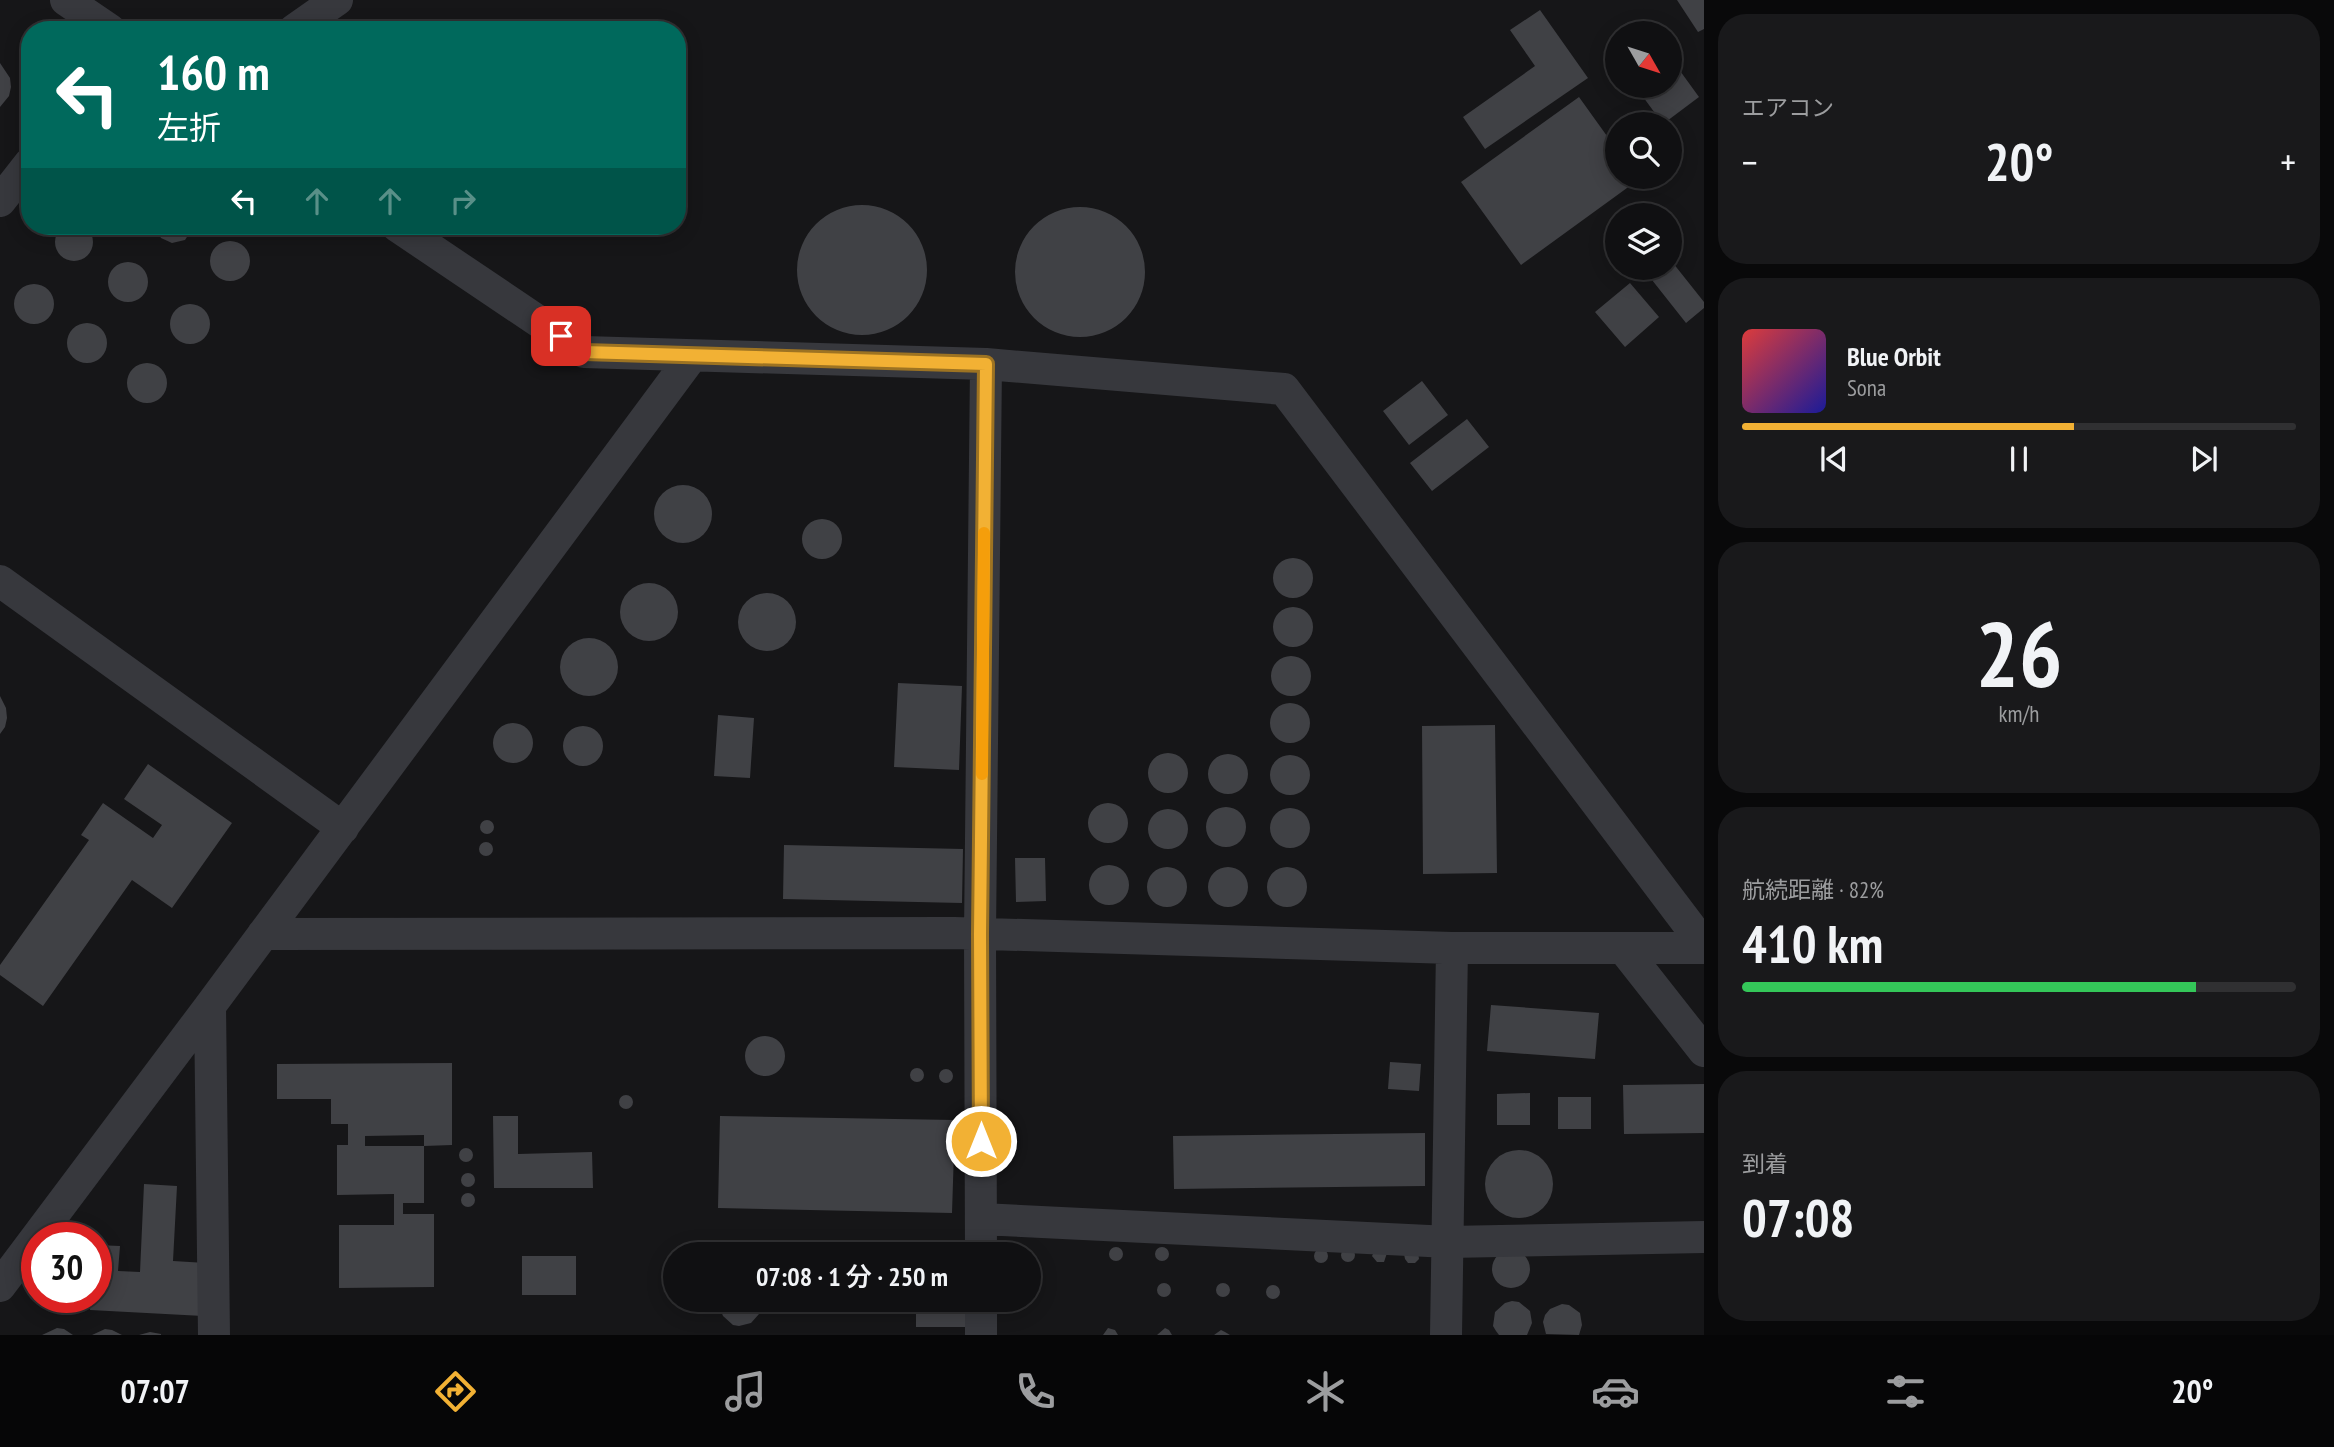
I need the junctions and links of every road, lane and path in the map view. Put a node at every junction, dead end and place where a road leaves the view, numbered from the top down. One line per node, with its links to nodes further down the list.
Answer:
1 (66, 0): 4 (street)
2 (108, 0): 5 (street)
3 (337, 0): 6 (street)
4 (97, 21)
5 (117, 21)
6 (307, 21)
7 (21, 174): 8 (street)
8 (0, 201)
9 (410, 235): 10 (street)
10 (692, 356): 11 (street); 13 (street)
11 (986, 364): 15 (street); 16 (street)
12 (0, 581): 13 (street)
13 (343, 828): 14 (street)
14 (263, 934): 15 (street); 19 (street)
15 (980, 934): 17 (street); 21 (street)
16 (1704, 946): 18 (street)
17 (1452, 948): 18 (street); 23 (street)
18 (1623, 948): 20 (street)
19 (211, 1006): 25 (street); 27 (street)
20 (1704, 1051)
21 (981, 1219): 23 (street); 24 (street)
22 (1704, 1237): 23 (street)
23 (1449, 1241): 29 (street)
24 (981, 1242)
25 (0, 1286)
26 (981, 1312): 28 (street)
27 (214, 1335)
28 (981, 1335)
29 (1446, 1335)

